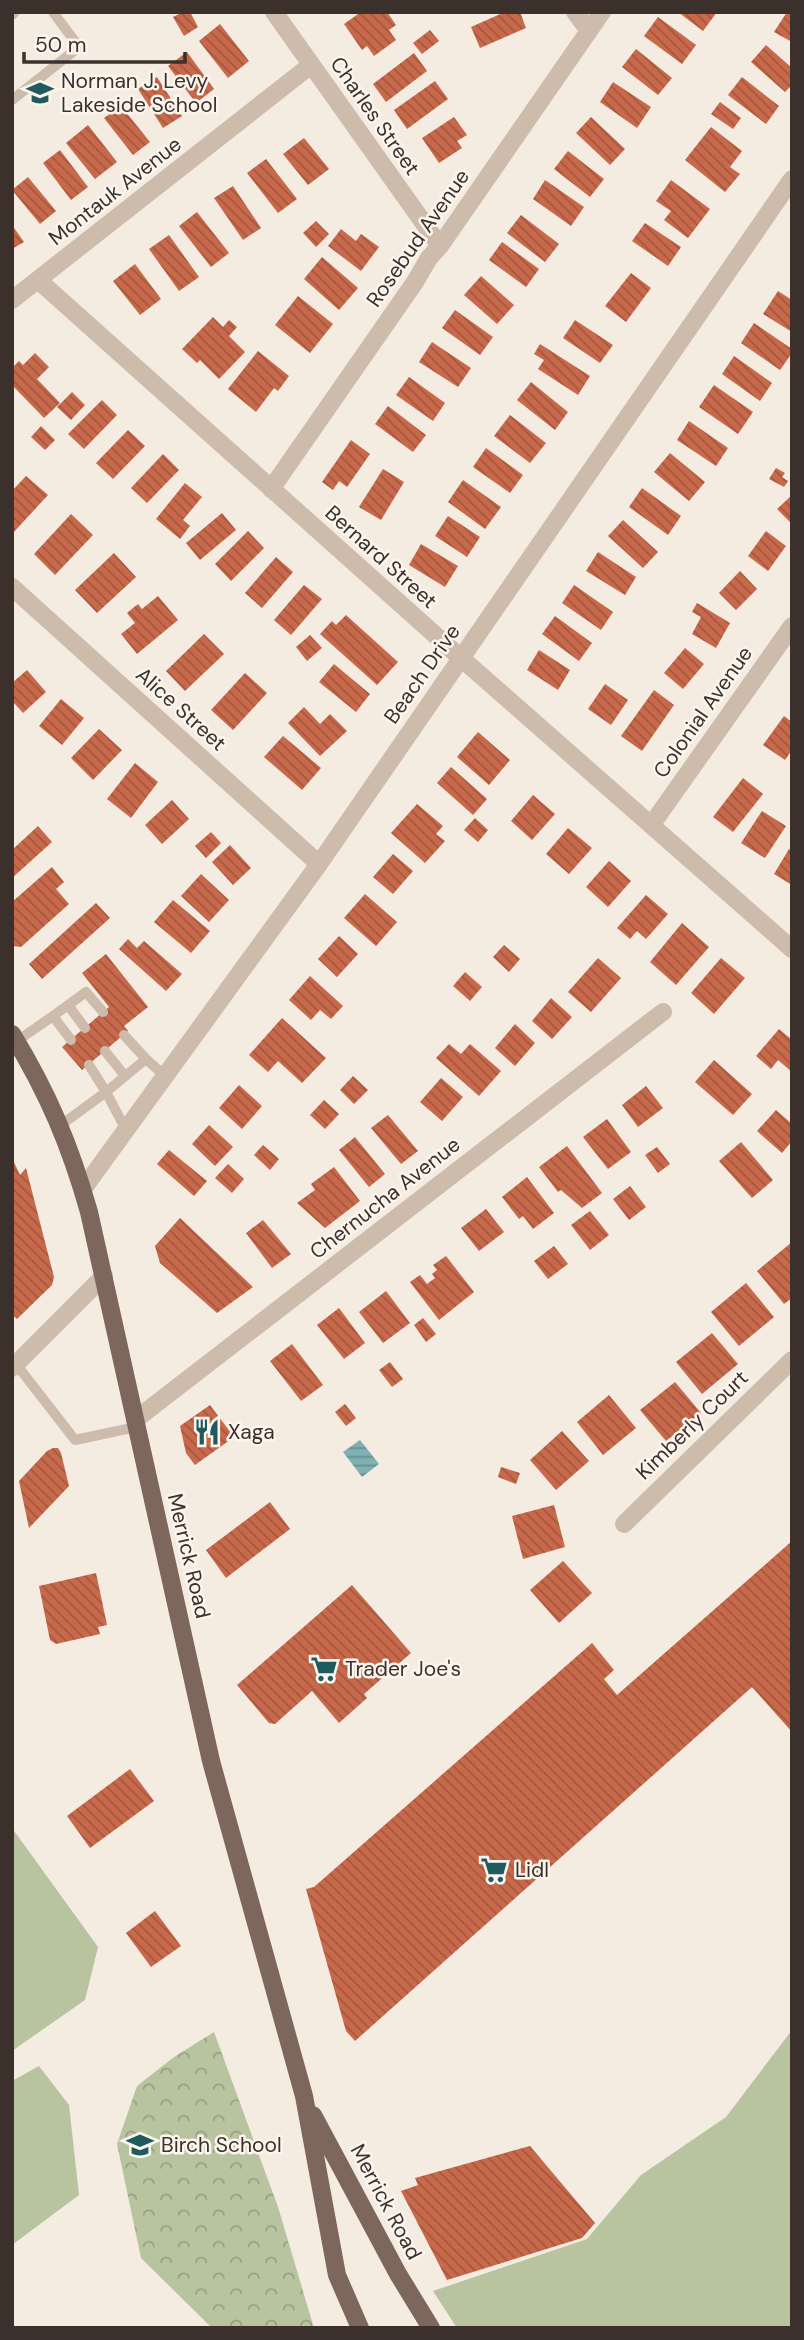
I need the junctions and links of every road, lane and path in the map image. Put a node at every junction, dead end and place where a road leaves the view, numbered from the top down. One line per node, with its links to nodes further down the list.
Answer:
1 (53, 12): 7 (lane)
2 (274, 12): 6 (street, Charles Street)
3 (575, 12): 5 (street)
4 (602, 12): 5 (street, Rosebud Avenue)
5 (589, 31): 9 (street, Rosebud Avenue)
6 (311, 65): 9 (street, Charles Street); 10 (street, Montauk Avenue)
7 (12, 100)
8 (792, 179): 15 (street, Beach Drive)
9 (440, 246): 12 (street, Rosebud Avenue)
10 (38, 280): 11 (street, Montauk Avenue); 12 (street, Bernard Street)
11 (12, 300)
12 (271, 489): 15 (street, Bernard Street)
13 (12, 587): 17 (street, Alice Street)
14 (792, 626): 16 (street, Colonial Avenue)
15 (461, 658): 16 (street, Bernard Street); 17 (street, Beach Drive)
16 (652, 824): 18 (street, Bernard Street)
17 (319, 864): 31 (street, Beach Drive)
18 (792, 949)
19 (68, 1005): 20 (lane); 22 (lane); 23 (lane)
20 (103, 1012)
21 (663, 1012): 39 (street, Chernucha Avenue)
22 (53, 1016): 25 (lane); 26 (lane)
23 (85, 1028)
24 (124, 1035): 28 (lane)
25 (14, 1037): 33 (main road, Merrick Road)
26 (71, 1040)
27 (105, 1051): 30 (lane)
28 (146, 1059): 30 (lane); 31 (lane)
29 (89, 1065): 32 (lane)
30 (125, 1076): 32 (lane)
31 (166, 1077): 34 (street, Beach Drive)
32 (106, 1092): 33 (lane); 34 (lane)
33 (61, 1125): 35 (main road, Merrick Road)
34 (126, 1130): 35 (street, Beach Drive)
35 (83, 1189): 36 (main road, Merrick Road)
36 (104, 1276): 38 (street); 39 (main road, Merrick Road)
37 (792, 1360): 40 (street, Kimberly Court)
38 (14, 1366): 39 (lane)
39 (135, 1423): 41 (main road, Merrick Road)
40 (624, 1524)
41 (304, 2096): 42 (main road, Merrick Road); 43 (main road, Merrick Road)
42 (360, 2328)
43 (431, 2328)

